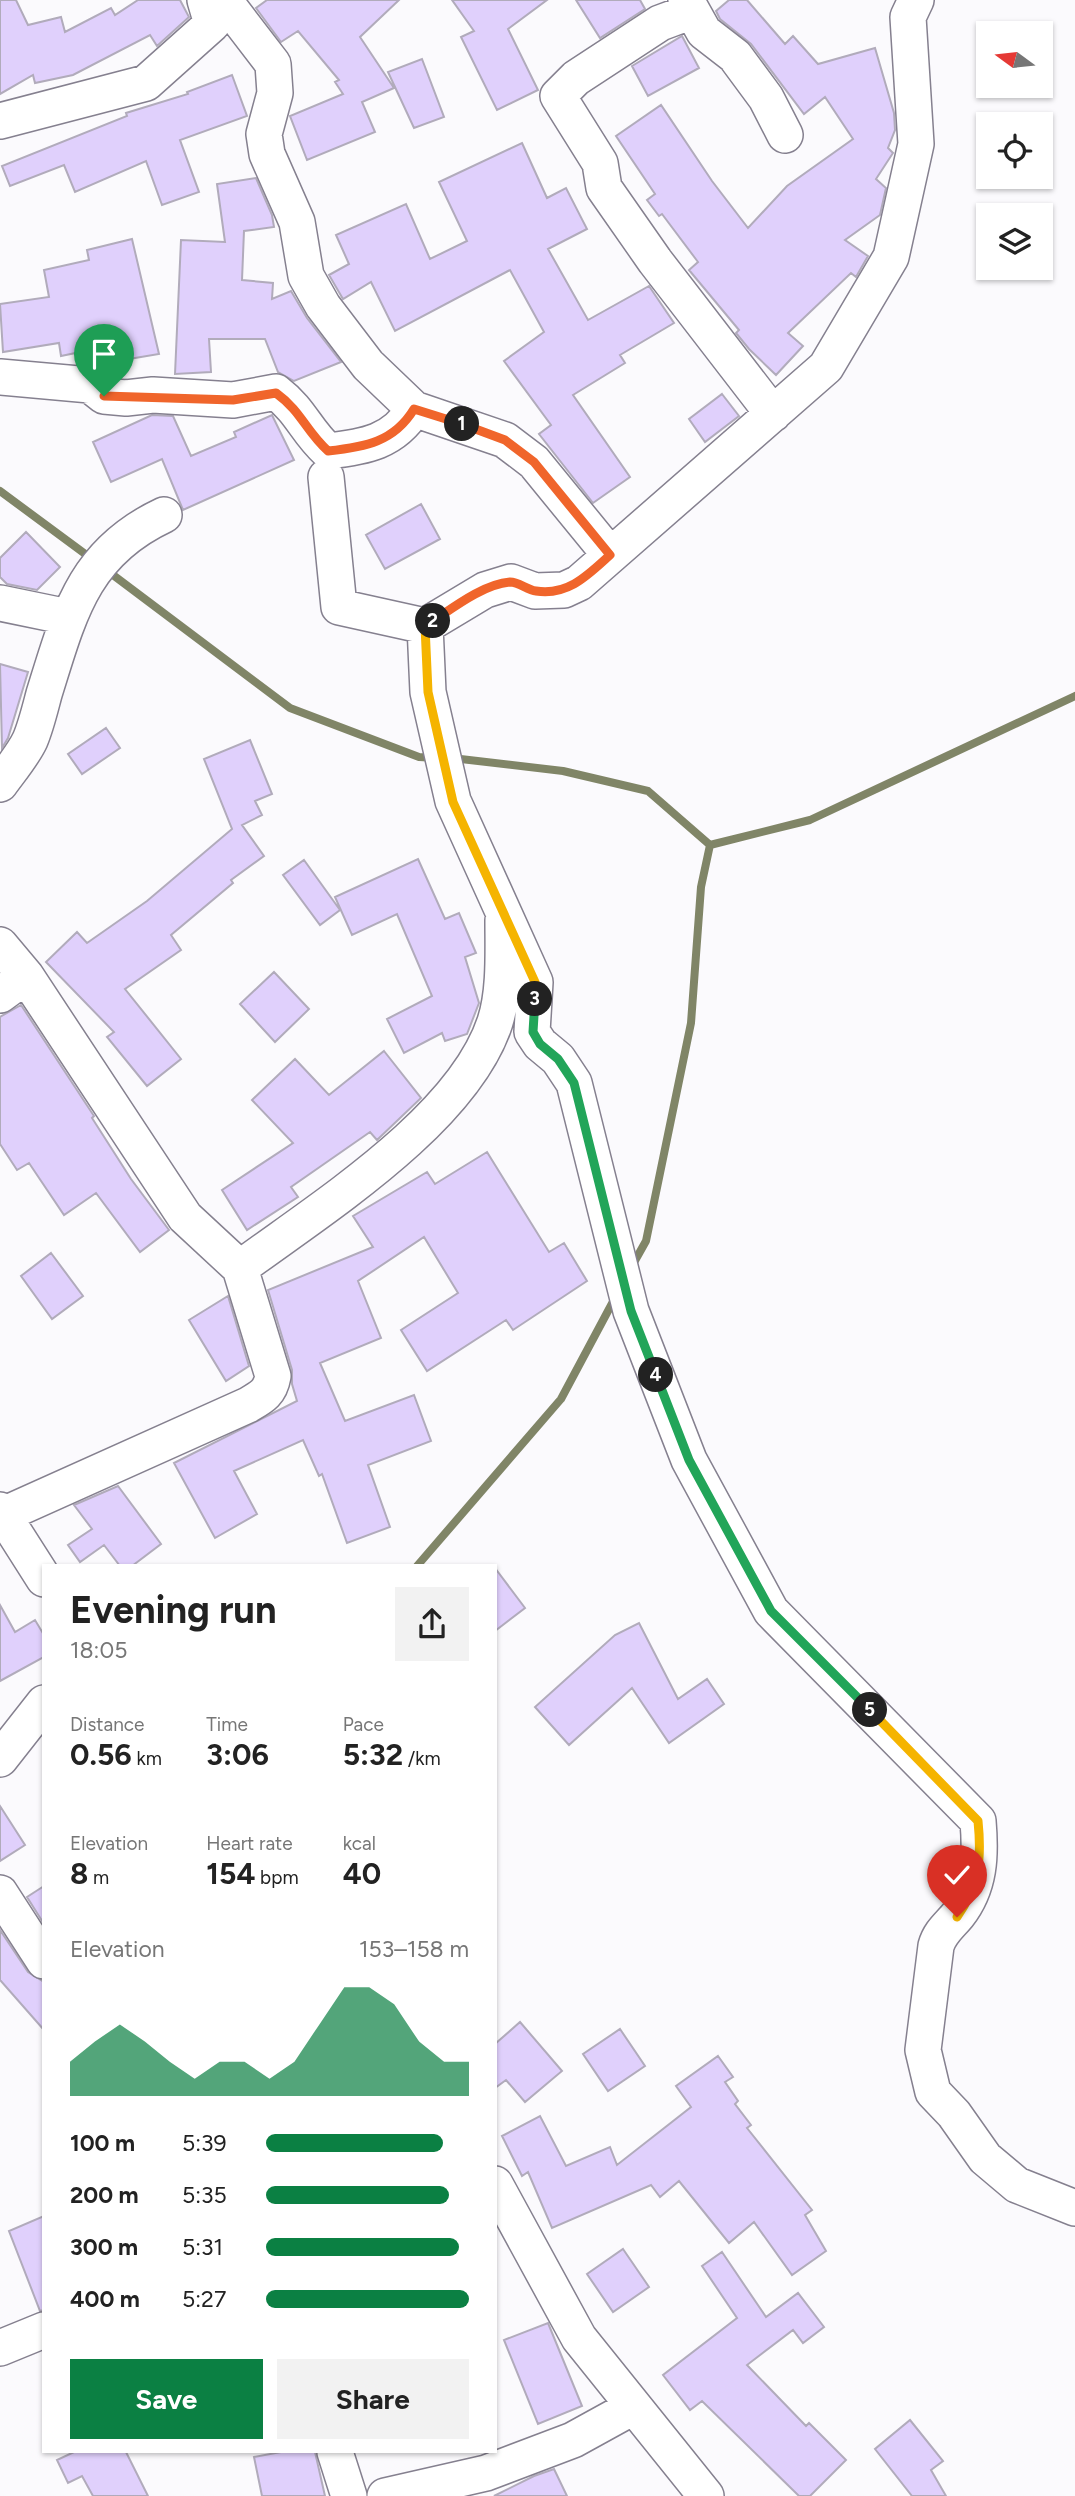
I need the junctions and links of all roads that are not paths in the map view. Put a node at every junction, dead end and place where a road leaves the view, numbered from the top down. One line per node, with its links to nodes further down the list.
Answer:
1 (205, 0): 5 (street)
2 (224, 0): 8 (street)
3 (916, 0): 9 (street)
4 (689, 5): 6 (street); 9 (street)
5 (0, 121)
6 (785, 135)
7 (0, 377): 8 (street)
8 (414, 409): 12 (street)
9 (773, 414): 12 (street)
10 (326, 477): 15 (street)
11 (164, 515): 14 (street)
12 (610, 555): 15 (street)
13 (0, 603): 14 (street)
14 (68, 617): 16 (street)
15 (425, 626): 17 (street)
16 (0, 784)
17 (503, 908): 20 (street); 28 (street)
18 (0, 945): 19 (street)
19 (13, 986): 20 (street)
20 (240, 1268): 21 (street)
21 (2, 1513): 22 (street)
22 (42, 1576)
23 (42, 1706): 24 (street)
24 (0, 1759)
25 (0, 1893): 26 (street)
26 (42, 1958)
27 (497, 2188): 31 (street)
28 (1075, 2208)
29 (42, 2331): 30 (street)
30 (0, 2348)
31 (633, 2407): 34 (street); 35 (street)
32 (335, 2453): 33 (street)
33 (349, 2496)
34 (385, 2496)
35 (706, 2496)

